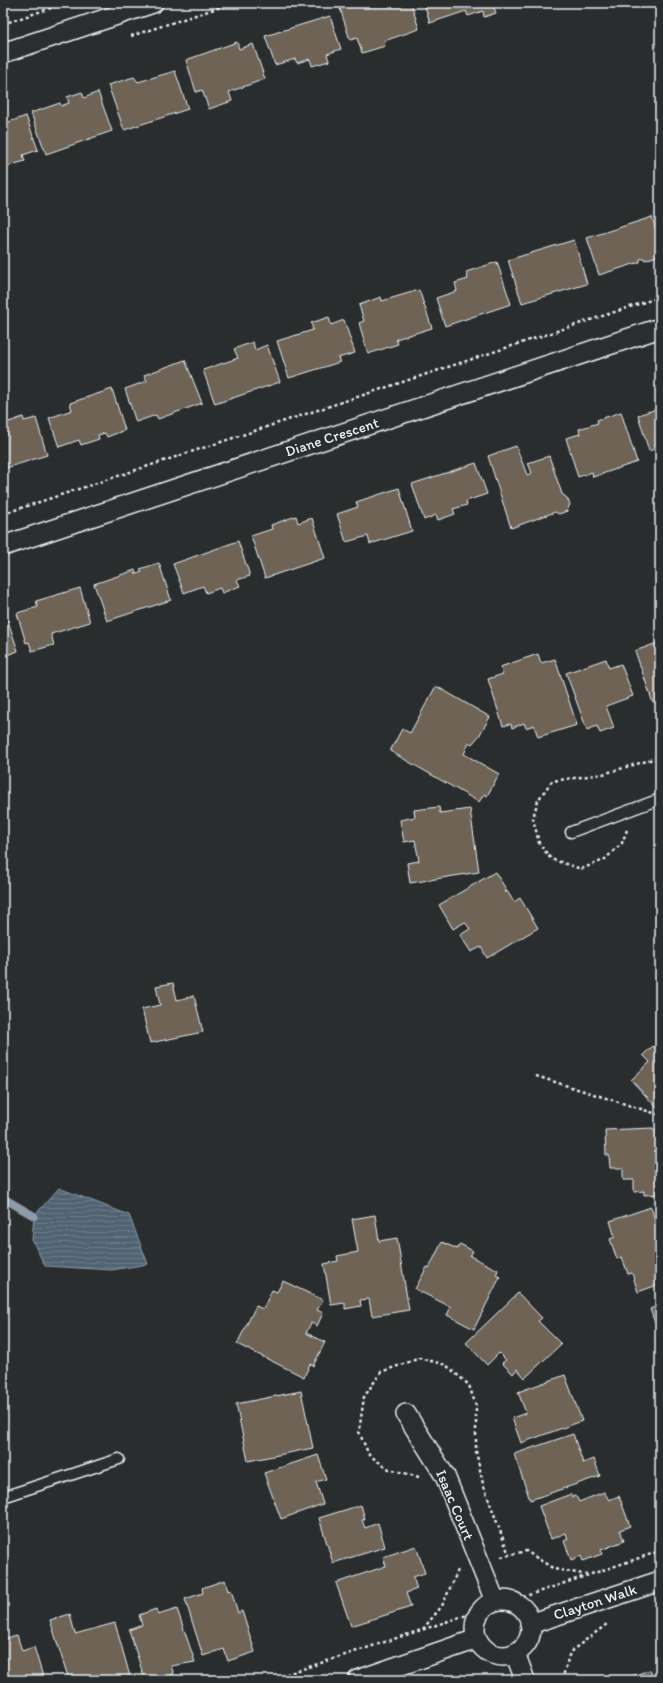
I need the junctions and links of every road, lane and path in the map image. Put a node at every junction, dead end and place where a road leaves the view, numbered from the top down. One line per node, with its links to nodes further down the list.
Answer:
1 (71, 3): 4 (path)
2 (153, 3): 3 (street)
3 (132, 6): 5 (street)
4 (3, 24)
5 (3, 53)
6 (660, 297): 8 (path)
7 (660, 328): 9 (street, Diane Crescent)
8 (3, 514)
9 (3, 546)
10 (660, 799): 11 (lane)
11 (571, 832)
12 (536, 1076): 13 (path)
13 (660, 1115)
14 (406, 1414): 19 (street, Isaac Court)
15 (119, 1459): 16 (lane)
16 (3, 1497)
17 (660, 1551): 19 (path)
18 (660, 1581): 21 (street, Clayton Walk)
19 (497, 1604): 21 (street); 22 (street); 24 (path)
20 (610, 1621): 27 (path)
21 (530, 1624): 23 (street)
22 (477, 1639): 23 (street); 25 (street)
23 (515, 1653): 26 (street)
24 (269, 1680)
25 (358, 1680)
26 (525, 1680)
27 (562, 1680)

